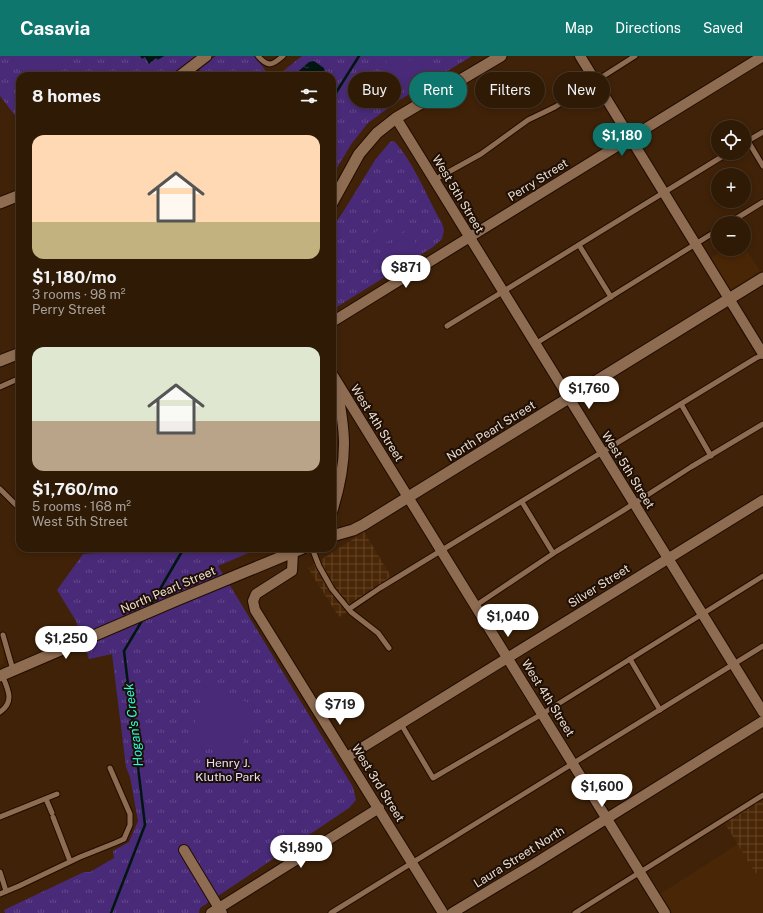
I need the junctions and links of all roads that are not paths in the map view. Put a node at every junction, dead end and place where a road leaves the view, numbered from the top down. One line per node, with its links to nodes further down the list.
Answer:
1 (206, 56): 8 (street)
2 (258, 56): 3 (lane)
3 (284, 56)
4 (501, 56): 13 (street)
5 (580, 56): 9 (street)
6 (635, 56): 10 (lane)
7 (763, 56): 15 (street, Perry Street)
8 (185, 72)
9 (590, 72)
10 (609, 72)
11 (610, 106): 15 (street)
12 (553, 108): 20 (lane)
13 (396, 118): 20 (street, West 5th Street); 22 (street)
14 (763, 132): 16 (lane)
15 (630, 139): 21 (street); 28 (street, Perry Street)
16 (751, 139)
17 (751, 149): 19 (lane)
18 (717, 160): 21 (lane)
19 (763, 166)
20 (434, 180): 28 (street, West 5th Street)
21 (663, 193): 29 (lane); 30 (street)
22 (336, 196)
23 (16, 197): 25 (street)
24 (763, 202): 26 (lane)
25 (0, 203)
26 (740, 216)
27 (711, 235): 30 (lane)
28 (469, 237): 32 (street, West 5th Street); 35 (street, Perry Street)
29 (579, 244): 32 (lane); 33 (lane)
30 (696, 245): 33 (lane); 34 (street)
31 (763, 278): 34 (street, North Pearl Street)
32 (502, 292): 36 (lane); 37 (street, West 5th Street)
33 (611, 297): 37 (lane)
34 (729, 299): 38 (street); 45 (street, North Pearl Street)
35 (336, 320)
36 (447, 326)
37 (535, 344): 45 (street, West 5th Street)
38 (763, 354): 46 (lane)
39 (16, 355): 40 (street)
40 (0, 361)
41 (16, 380): 43 (lane)
42 (336, 381): 52 (street, West 4th Street)
43 (0, 387)
44 (336, 391): 51 (street)
45 (569, 398): 48 (street, West 5th Street); 52 (street, North Pearl Street)
46 (681, 404): 48 (lane); 49 (lane)
47 (763, 424): 49 (lane)
48 (602, 452): 54 (lane); 55 (street, West 5th Street)
49 (711, 456): 55 (lane)
50 (0, 490): 56 (lane)
51 (336, 495)
52 (408, 497): 57 (street, North Pearl Street); 58 (street, West 4th Street)
53 (763, 500): 63 (street, Silver Street)
54 (522, 502): 58 (lane); 62 (lane)
55 (634, 504): 62 (lane); 63 (street, West 5th Street)
56 (16, 505)
57 (336, 535)
58 (441, 551): 65 (street, West 4th Street); 66 (lane)
59 (293, 552): 74 (street, North Pearl Street)
60 (297, 552): 82 (street, West 3rd Street)
61 (314, 552): 66 (lane)
62 (553, 554): 65 (lane)
63 (668, 558): 67 (street, West 5th Street); 71 (street, Silver Street)
64 (763, 576): 67 (lane)
65 (475, 606): 71 (street, West 4th Street)
66 (349, 609): 70 (lane)
67 (702, 613): 72 (lane); 73 (street, West 5th Street)
68 (3, 635): 74 (lane)
69 (763, 646): 73 (lane)
70 (389, 648)
71 (508, 658): 79 (street, West 4th Street); 81 (street, Silver Street)
72 (630, 659): 76 (lane); 79 (lane)
73 (733, 664): 76 (lane); 78 (street, West 5th Street)
74 (13, 670): 75 (street, North Pearl Street)
75 (1, 676): 77 (lane)
76 (660, 710): 83 (lane)
77 (0, 712)
78 (763, 712)
79 (542, 714): 81 (lane); 83 (street, West 4th Street)
80 (763, 721): 90 (street, Laura Street North)
81 (401, 724): 82 (street, Silver Street)
82 (346, 757): 88 (street, West 3rd Street)
83 (573, 764): 90 (street, West 4th Street); 93 (lane)
84 (110, 768): 92 (lane)
85 (57, 794): 87 (lane)
86 (763, 795): 95 (lane)
87 (46, 799): 89 (lane); 92 (lane)
88 (379, 808): 93 (street, West 3rd Street); 98 (street)
89 (0, 817)
90 (606, 818): 95 (street, West 4th Street); 101 (street, Laura Street North)
91 (184, 850): 98 (street)
92 (70, 861): 96 (lane)
93 (412, 862): 99 (lane); 100 (street, West 3rd Street)
94 (0, 872): 96 (lane)
95 (640, 873): 102 (lane); 103 (street, West 4th Street)
96 (6, 891): 97 (lane)
97 (0, 894)
98 (217, 911)
99 (331, 913)
100 (443, 913)
101 (452, 913)
102 (575, 913)
103 (665, 913)

